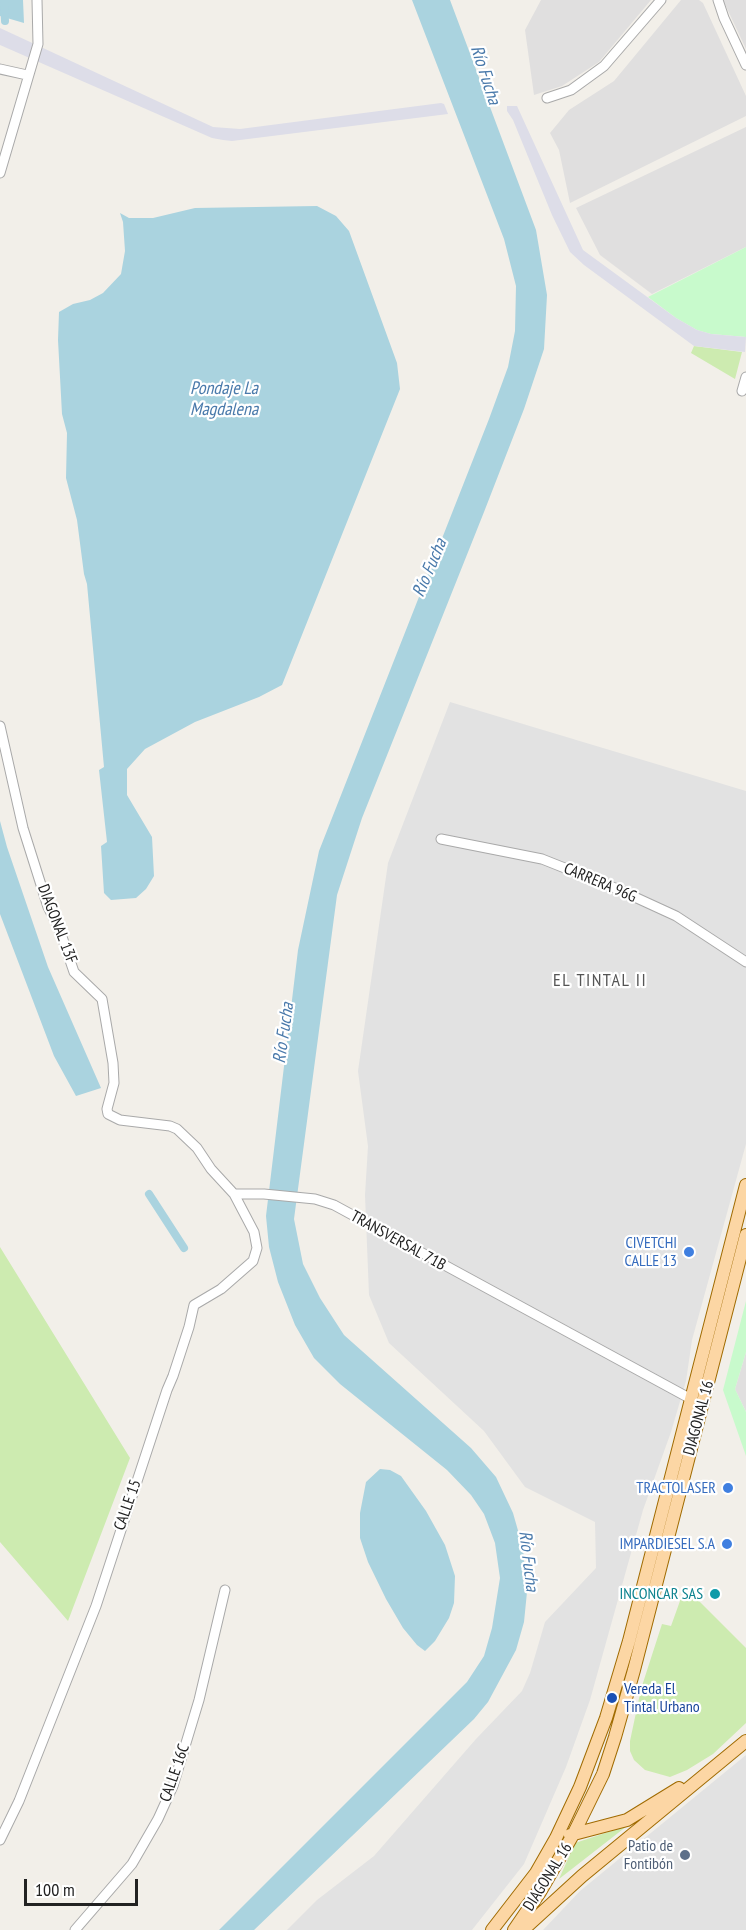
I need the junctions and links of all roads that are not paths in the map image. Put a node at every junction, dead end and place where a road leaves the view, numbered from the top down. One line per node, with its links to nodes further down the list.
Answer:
1 (37, 0): 8 (street)
2 (662, 0): 9 (street)
3 (711, 0): 5 (street)
4 (718, 0): 5 (street)
5 (724, 18): 6 (street)
6 (746, 65)
7 (0, 69): 8 (street)
8 (27, 75): 10 (street)
9 (548, 99)
10 (0, 173)
11 (746, 377): 12 (street)
12 (742, 391)
13 (0, 726): 17 (street, DIAGONAL 13F)
14 (441, 839): 15 (street, CARRERA 96G)
15 (746, 962)
16 (746, 1185): 19 (main road, DIAGONAL 16)
17 (234, 1194): 19 (street, TRANSVERSAL 71B); 25 (street, CALLE 15)
18 (746, 1238): 23 (main road, DIAGONAL 16)
19 (691, 1399): 24 (main road, DIAGONAL 16)
20 (225, 1590): 26 (street, CALLE 16C)
21 (746, 1741): 22 (main road)
22 (716, 1765): 23 (main road); 29 (main road)
23 (574, 1833): 24 (main road); 28 (main road, DIAGONAL 16)
24 (556, 1838): 27 (main road, DIAGONAL 16)
25 (0, 1840)
26 (75, 1930)
27 (492, 1930)
28 (514, 1930)
29 (524, 1930)

